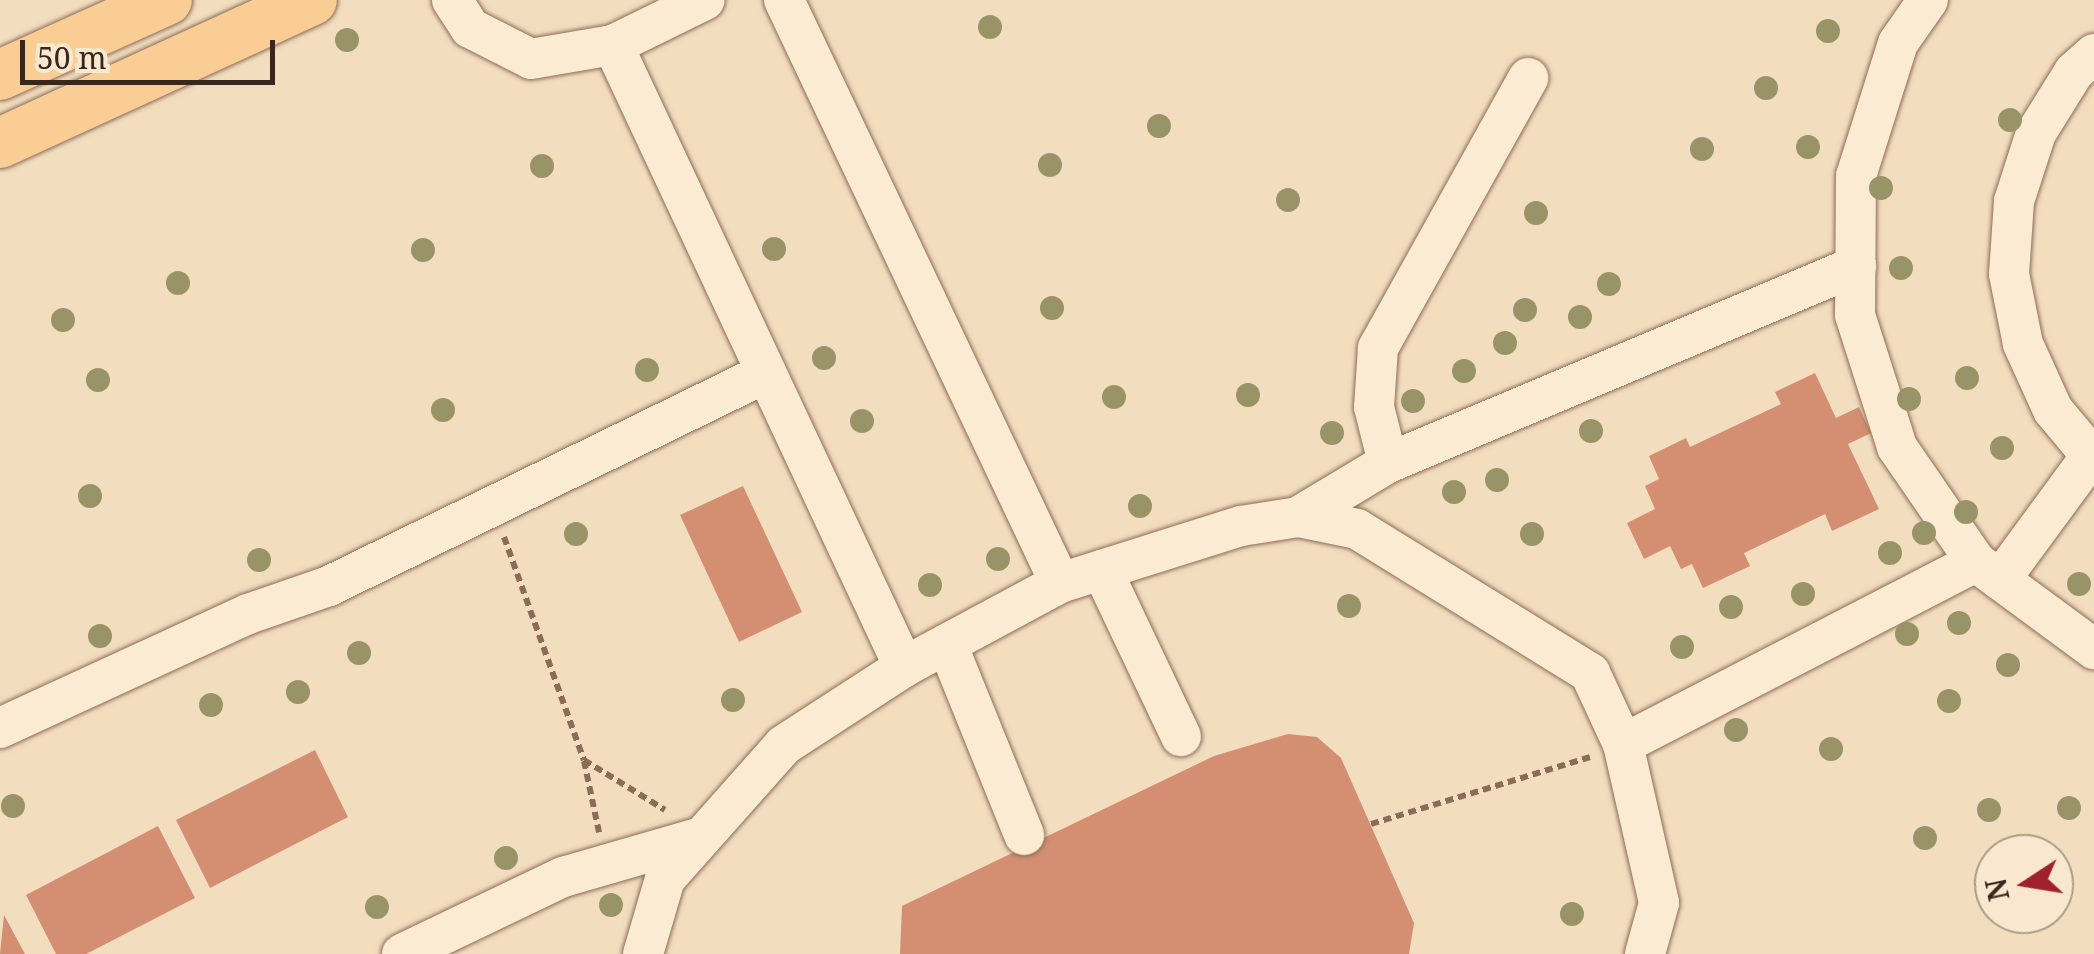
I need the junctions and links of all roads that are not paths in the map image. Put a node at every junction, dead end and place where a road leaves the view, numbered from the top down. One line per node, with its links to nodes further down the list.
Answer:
1 (167, 0): 7 (main road)
2 (312, 0): 12 (main road)
3 (452, 0): 8 (lane)
4 (704, 0): 8 (lane)
5 (784, 0): 21 (lane)
6 (1928, 0): 14 (lane)
7 (68, 20): 10 (main road); 12 (main road)
8 (613, 45): 15 (lane)
9 (2094, 54): 16 (lane)
10 (0, 74)
11 (1528, 78): 17 (lane)
12 (102, 95): 13 (main road)
13 (0, 143)
14 (1856, 266): 17 (lane); 20 (lane)
15 (766, 373): 24 (lane); 25 (lane)
16 (2092, 458): 20 (lane)
17 (1388, 464): 18 (lane)
18 (1298, 517): 19 (lane); 27 (lane)
19 (1102, 570): 21 (lane); 26 (lane)
20 (1988, 571): 23 (lane); 27 (lane)
21 (1060, 582): 22 (lane)
22 (946, 644): 24 (lane); 28 (lane)
23 (2094, 649)
24 (904, 668): 29 (lane)
25 (0, 728)
26 (1181, 736)
27 (1623, 744): 32 (lane)
28 (1024, 834)
29 (702, 837): 30 (lane); 31 (lane)
30 (402, 954)
31 (643, 954)
32 (1645, 954)

